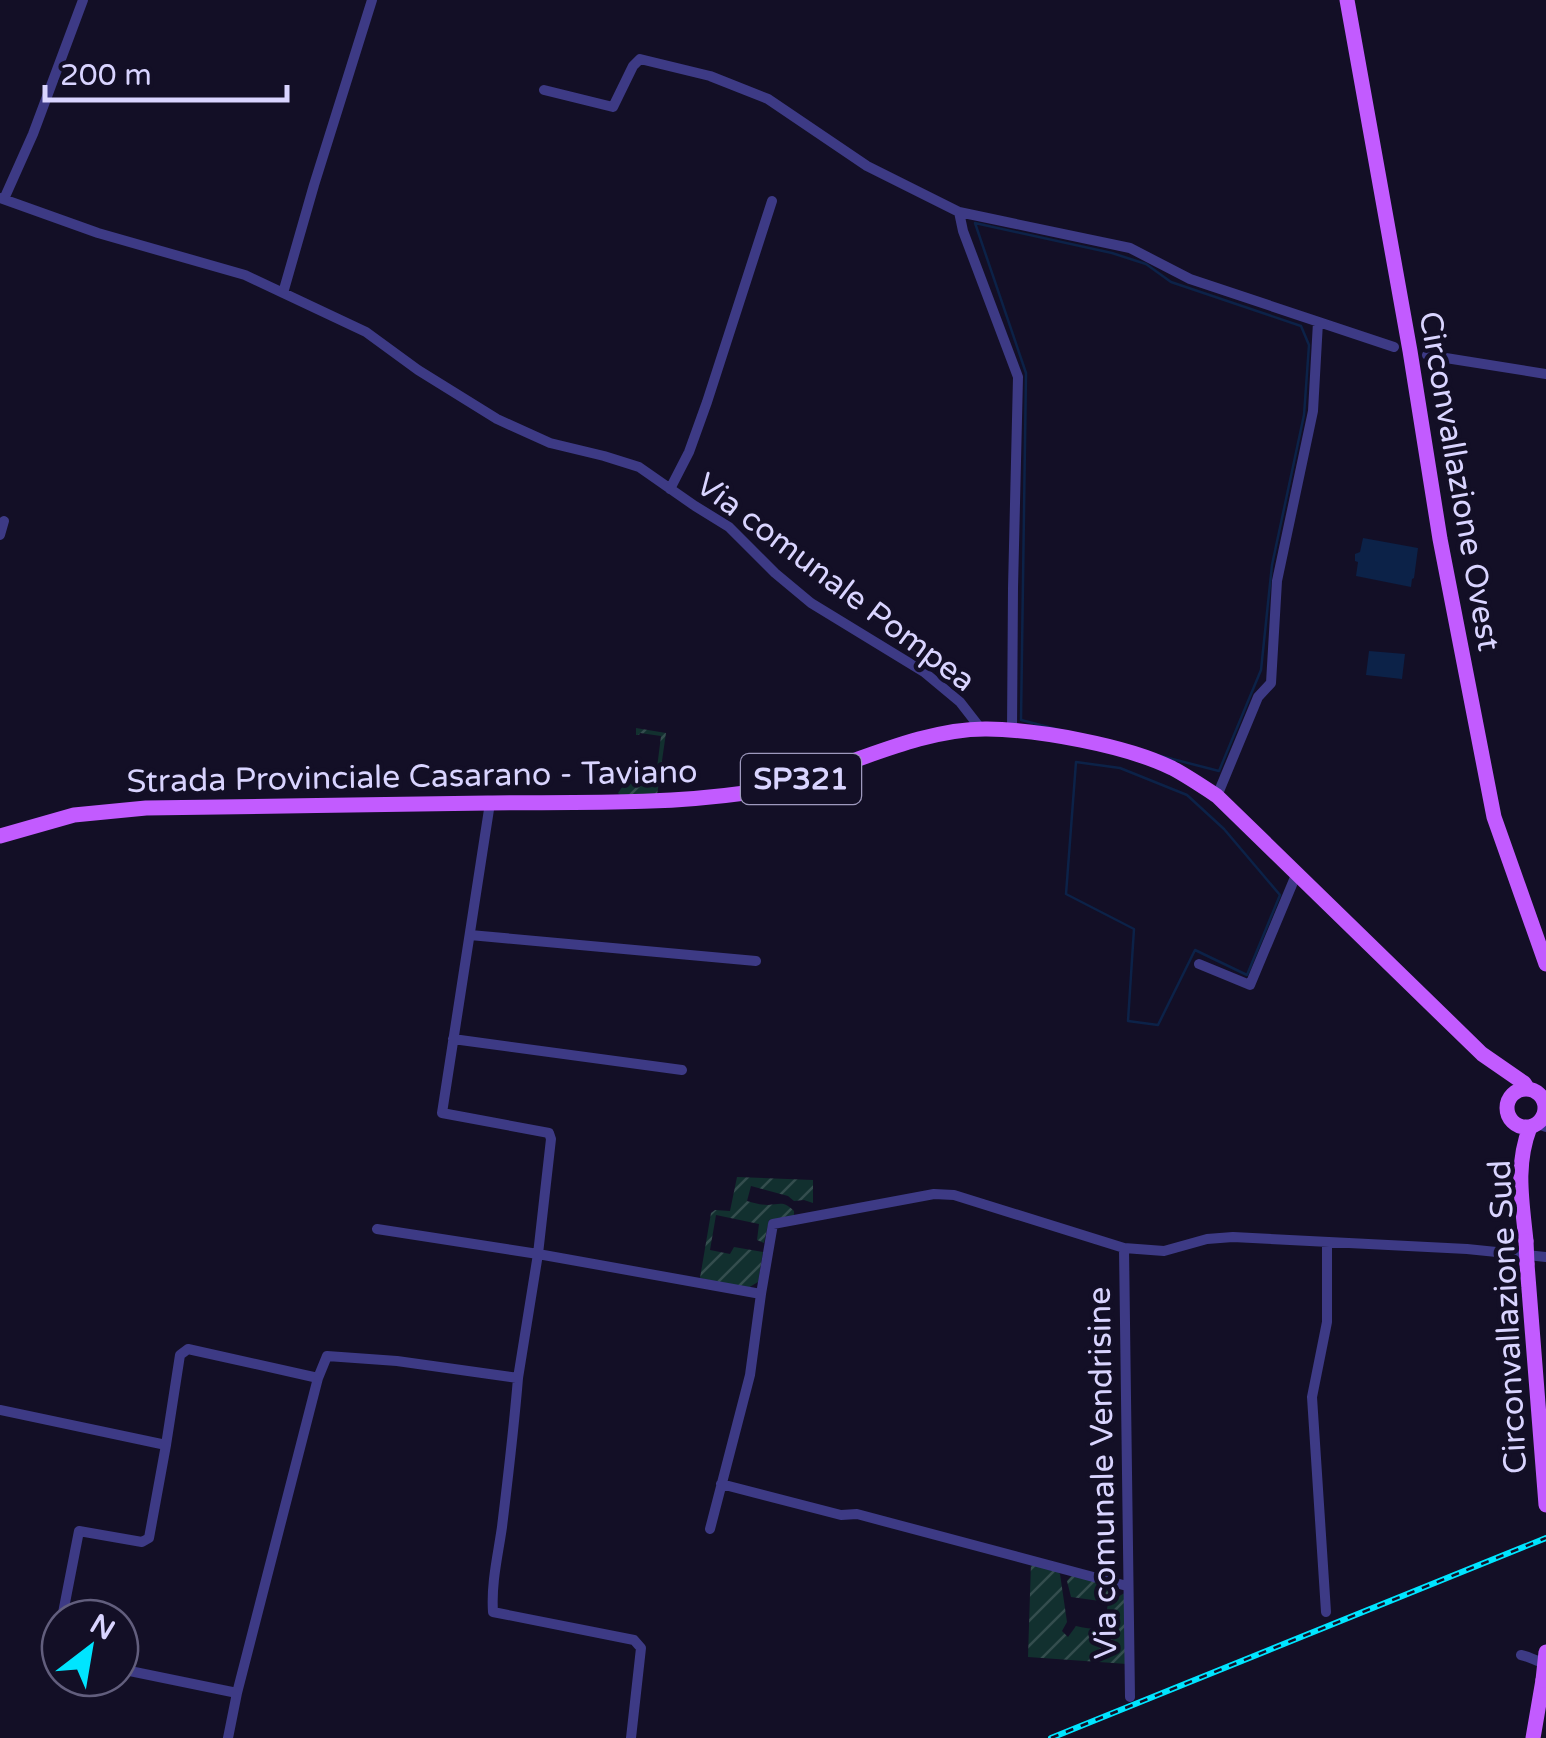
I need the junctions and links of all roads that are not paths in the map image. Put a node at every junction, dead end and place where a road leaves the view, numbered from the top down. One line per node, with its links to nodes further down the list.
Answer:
1 (83, 0): 5 (street)
2 (372, 0): 8 (street)
3 (1347, 0): 25 (main road, Circonvallazione Ovest)
4 (544, 90): 7 (street)
5 (2, 198): 8 (street, Via comunale Pompea)
6 (772, 201): 13 (street)
7 (959, 212): 9 (street); 17 (street)
8 (283, 293): 13 (street, Via comunale Pompea)
9 (1318, 322): 10 (street); 18 (street)
10 (1394, 347)
11 (1427, 355): 12 (street)
12 (1546, 374)
13 (670, 489): 16 (street, Via comunale Pompea)
14 (4, 521): 15 (street)
15 (0, 535)
16 (980, 729): 17 (main road, Strada Provinciale Casarano - Taviano / SP321); 19 (main road, Strada Provinciale Casarano - Taviano / SP321)
17 (1012, 730): 18 (main road, Strada Provinciale Casarano - Taviano / SP321)
18 (1217, 796): 21 (main road, Strada Provinciale Casarano - Taviano / SP321)
19 (490, 803): 20 (main road, Strada Provinciale Casarano - Taviano / SP321); 22 (street)
20 (0, 836)
21 (1296, 875): 24 (street); 27 (main road, Strada Provinciale Casarano - Taviano / SP321)
22 (470, 935): 23 (street); 26 (street)
23 (756, 961)
24 (1199, 964)
25 (1546, 964)
26 (454, 1039): 28 (street); 36 (street)
27 (1482, 1054): 29 (main road, Strada Provinciale Casarano - Taviano / SP321); 30 (main road)
28 (682, 1070)
29 (1541, 1094): 30 (main road); 31 (main road, Circonvallazione Sud)
30 (1508, 1111): 31 (main road, Circonvallazione Sud); 32 (main road)
31 (1538, 1125): 32 (main road, Circonvallazione Sud)
32 (1520, 1174): 44 (main road, Circonvallazione Sud, bridge)
33 (377, 1229): 36 (street)
34 (1326, 1242): 35 (street); 37 (street); 48 (street)
35 (1124, 1248): 38 (street); 46 (street, Via comunale Vendrisine)
36 (538, 1254): 38 (street); 40 (street)
37 (1546, 1256)
38 (761, 1294): 43 (street)
39 (318, 1378): 40 (street); 42 (street); 53 (street)
40 (518, 1378): 56 (street)
41 (0, 1410): 42 (street)
42 (166, 1445): 47 (street)
43 (721, 1484): 45 (street); 46 (street)
44 (1546, 1506)
45 (710, 1529)
46 (1127, 1586): 54 (street, Via comunale Vendrisine)
47 (66, 1598)
48 (1326, 1612)
49 (1546, 1652): 57 (main road, bridge)
50 (1521, 1655): 51 (street)
51 (1546, 1662)
52 (140, 1673): 53 (street)
53 (238, 1693): 55 (street)
54 (1130, 1697)
55 (228, 1738)
56 (631, 1738)
57 (1533, 1738)

